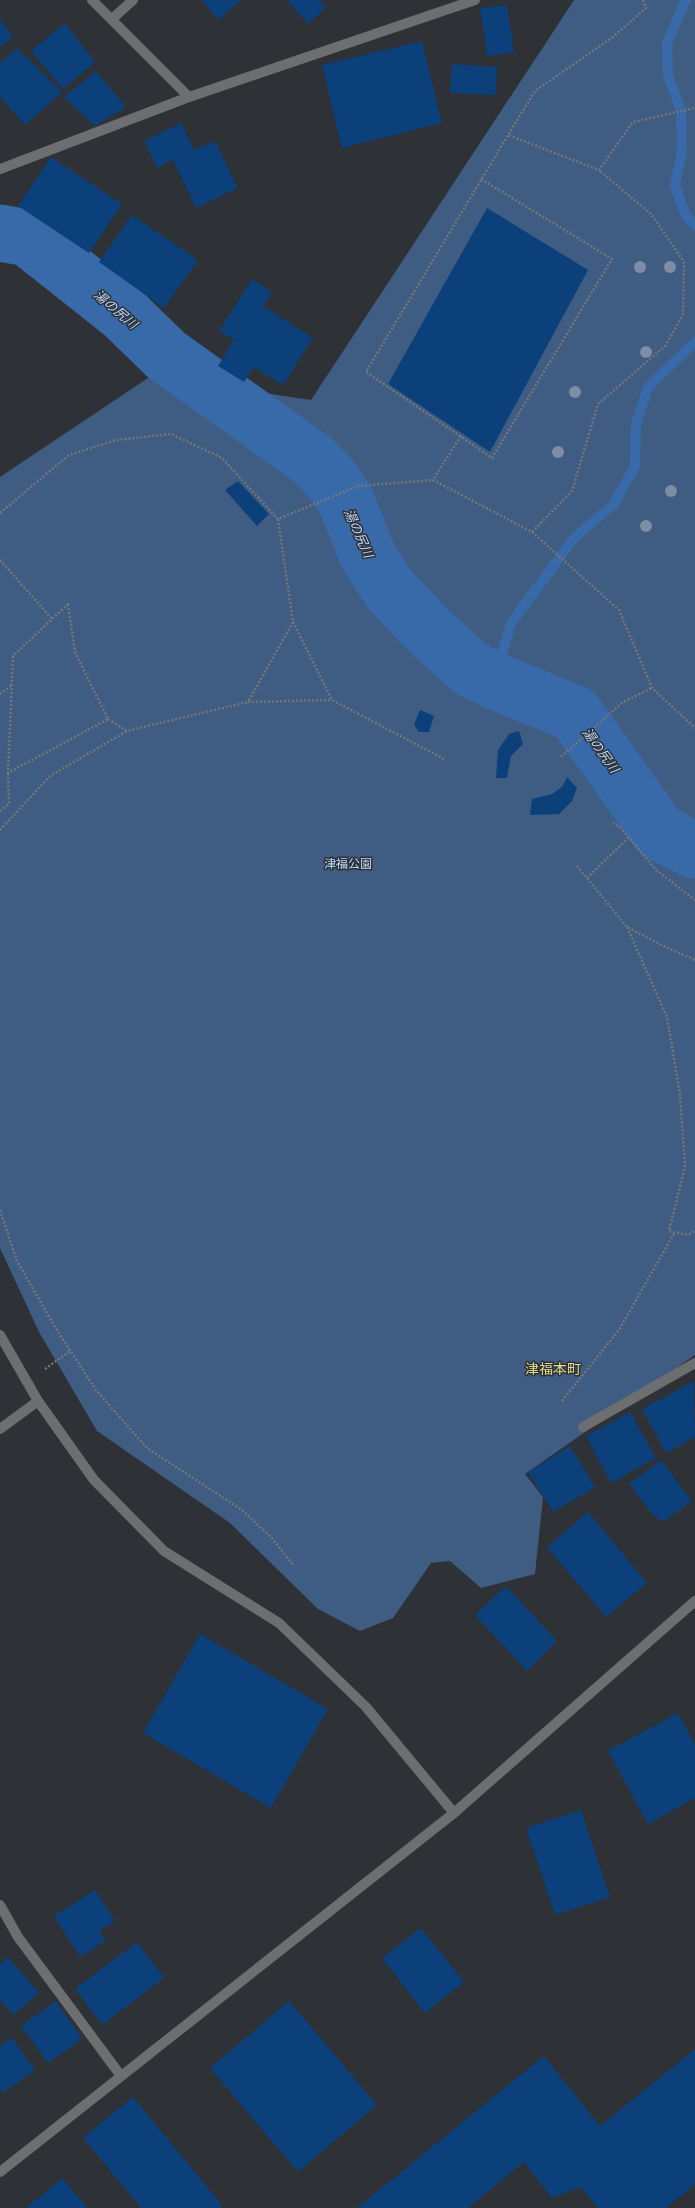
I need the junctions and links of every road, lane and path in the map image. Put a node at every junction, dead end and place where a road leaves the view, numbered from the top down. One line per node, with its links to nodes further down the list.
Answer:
1 (92, 0): 5 (street)
2 (133, 0): 5 (street)
3 (475, 0): 6 (street)
4 (643, 0): 8 (path)
5 (112, 19): 6 (street)
6 (189, 97): 9 (street)
7 (695, 108): 10 (path)
8 (508, 135): 10 (path); 11 (path)
9 (0, 168)
10 (599, 170): 16 (path)
11 (481, 180): 12 (path); 12 (path)
12 (461, 436): 13 (path)
13 (433, 480): 15 (path); 16 (path)
14 (0, 513): 15 (path)
15 (278, 519): 19 (path)
16 (532, 532): 21 (path)
17 (0, 560): 18 (path)
18 (52, 619): 20 (path); 25 (path)
19 (293, 622): 23 (path); 24 (path)
20 (12, 685): 22 (path); 30 (path)
21 (652, 688): 26 (path); 28 (path)
22 (0, 694)
23 (332, 700): 24 (path); 29 (path)
24 (248, 702): 27 (path)
25 (108, 719): 27 (path); 30 (path)
26 (695, 728)
27 (126, 731): 33 (path)
28 (561, 757)
29 (446, 760)
30 (8, 773): 31 (path)
31 (0, 811)
32 (613, 823): 34 (path)
33 (0, 830)
34 (628, 838): 36 (path); 37 (path)
35 (578, 866): 36 (path)
36 (587, 878): 38 (path)
37 (695, 900)
38 (627, 927): 39 (path); 42 (path)
39 (695, 960)
40 (0, 1210): 44 (path)
41 (695, 1230): 42 (path)
42 (675, 1232): 47 (path)
43 (0, 1335): 46 (street)
44 (70, 1351): 46 (path); 51 (path)
45 (695, 1363): 49 (street)
46 (27, 1382): 48 (street)
47 (562, 1400)
48 (38, 1401): 50 (street); 53 (street)
49 (583, 1426)
50 (0, 1429)
51 (294, 1566)
52 (695, 1601): 53 (street)
53 (454, 1813): 55 (street)
54 (0, 1905): 55 (street)
55 (121, 2076): 56 (street)
56 (0, 2172)

